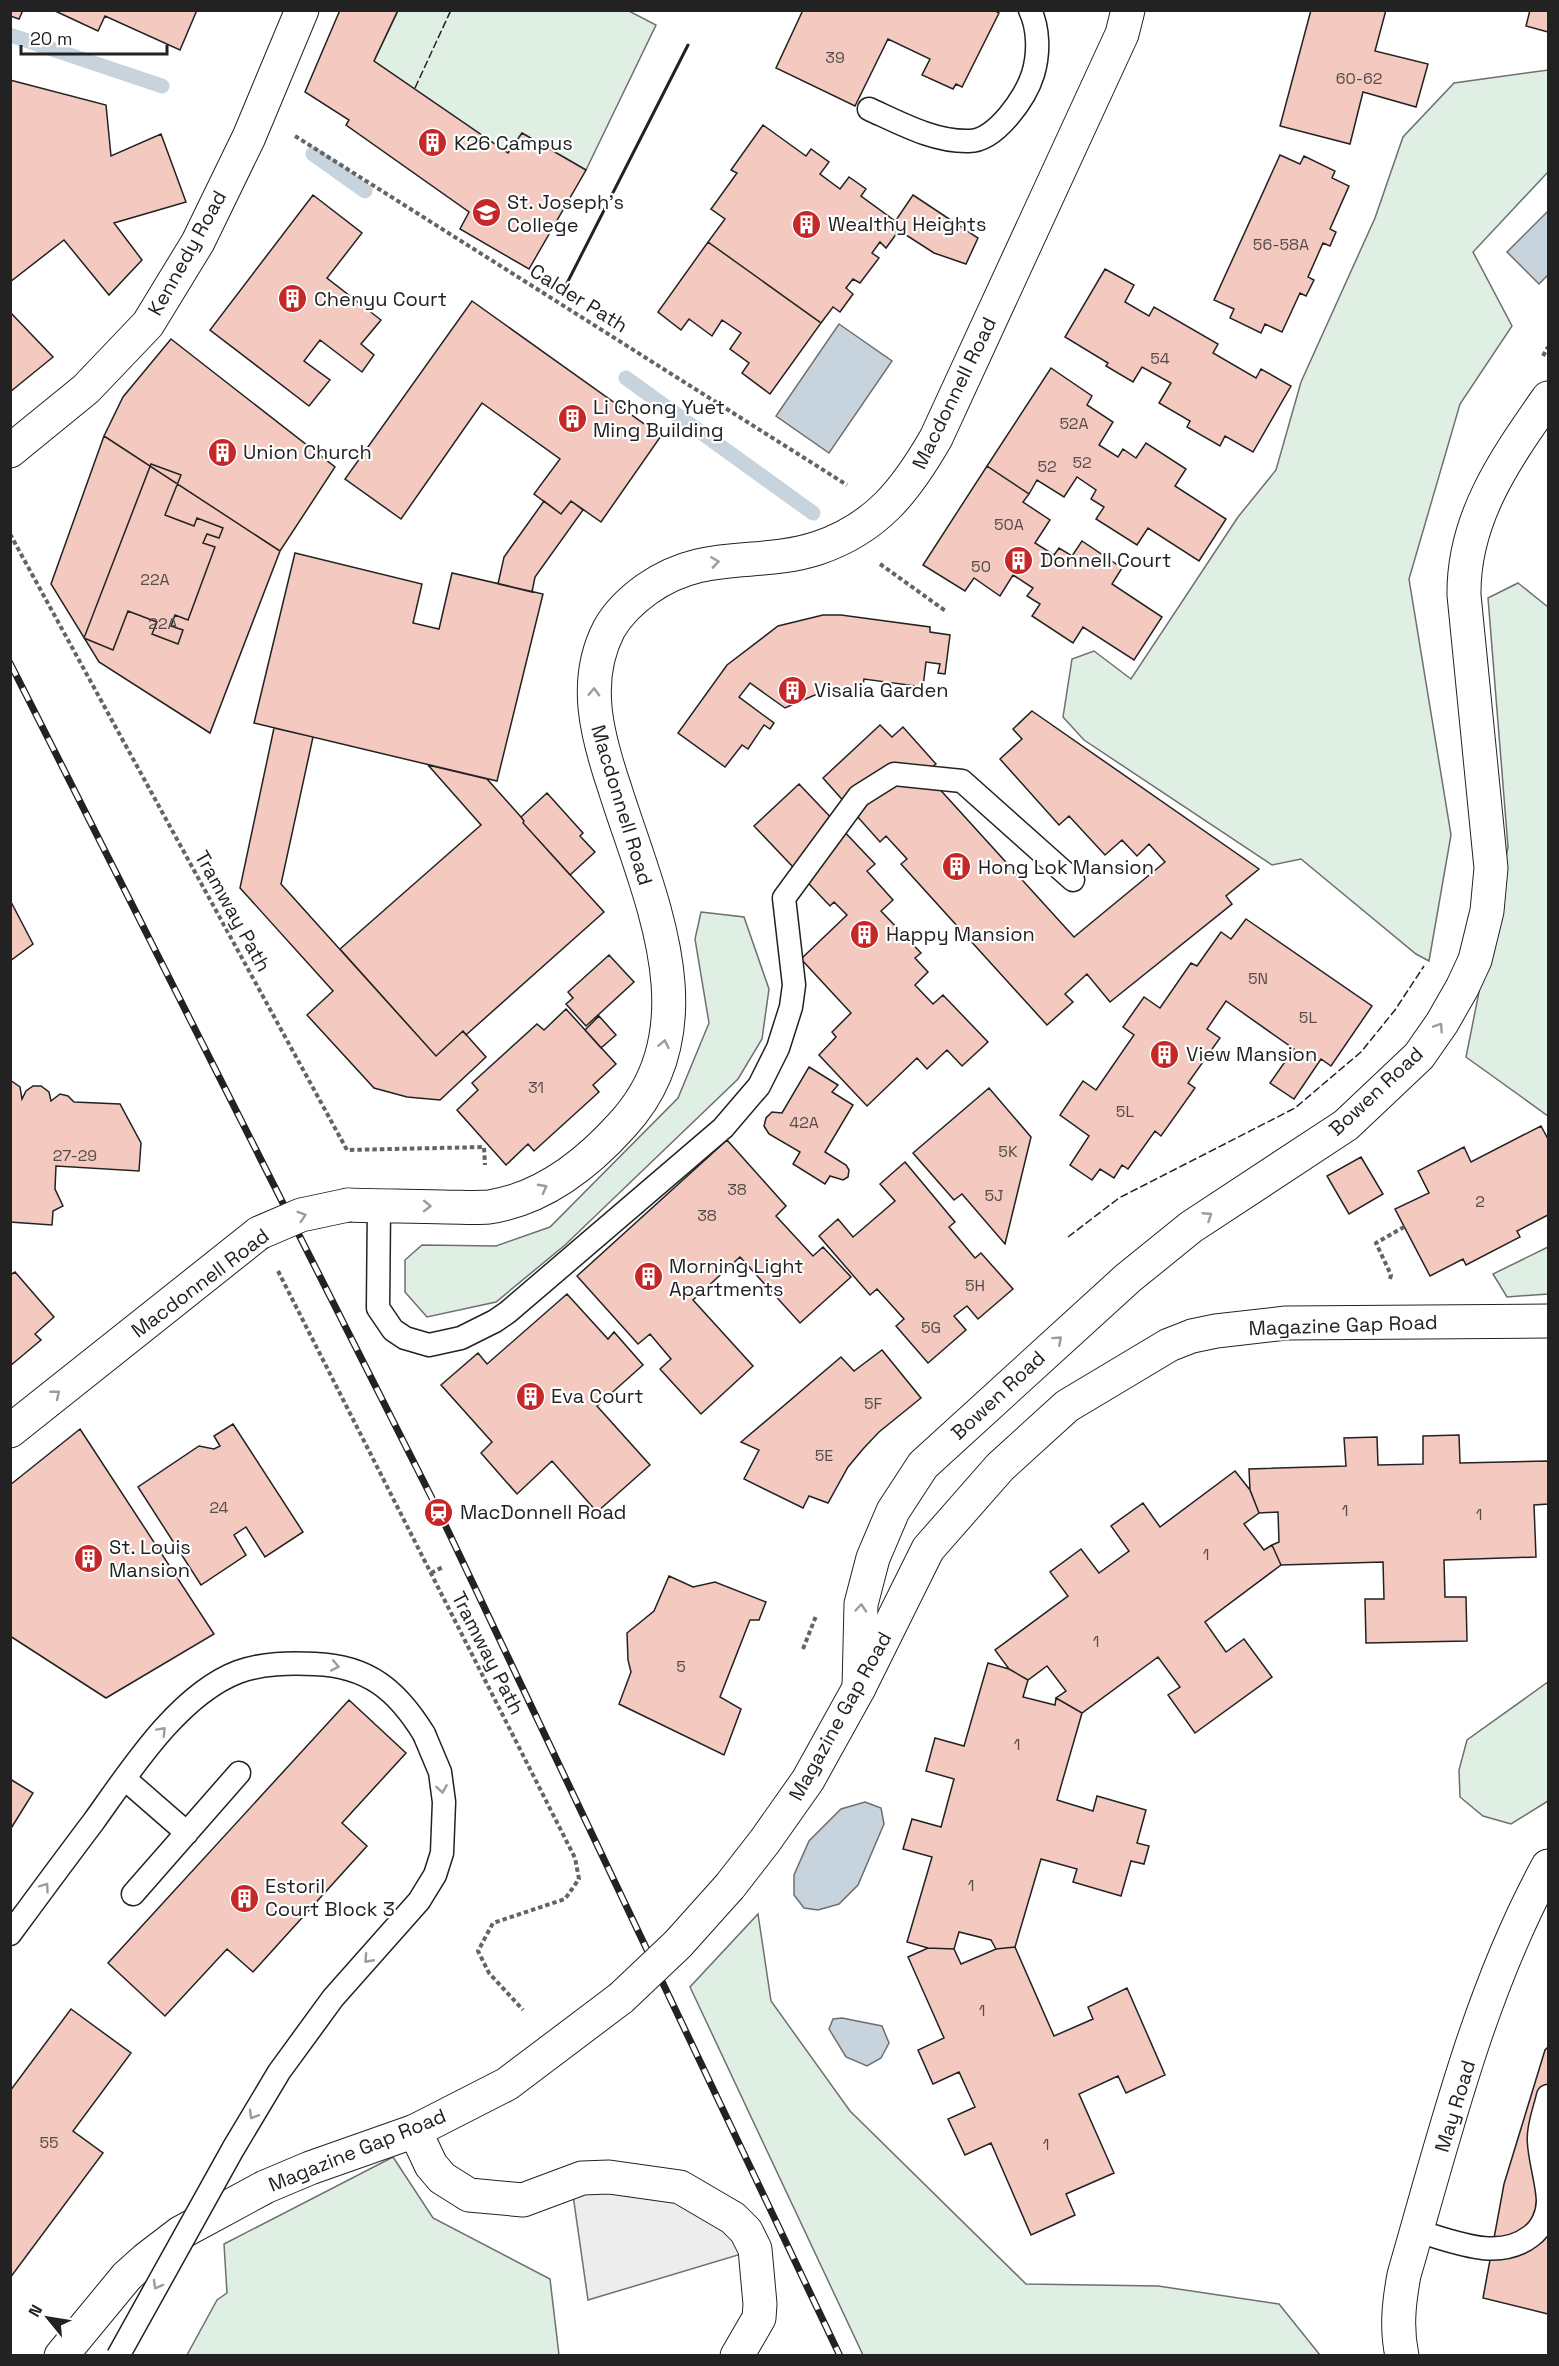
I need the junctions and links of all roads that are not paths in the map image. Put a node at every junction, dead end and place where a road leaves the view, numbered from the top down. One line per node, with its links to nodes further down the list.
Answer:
1 (302, 10): 6 (street, Kennedy Road)
2 (1030, 10): 4 (lane)
3 (1128, 10): 8 (street, Macdonnell Road, one-way to 3)
4 (869, 109)
5 (1548, 398): 11 (street, Bowen Road, one-way to 5)
6 (10, 451)
7 (1073, 880): 8 (lane)
8 (363, 1205): 10 (street, Macdonnell Road, one-way to 8, bridge)
9 (1548, 1321): 11 (street, Magazine Gap Road)
10 (10, 1431)
11 (859, 1688): 19 (street, Magazine Gap Road, bridge)
12 (239, 1773): 14 (lane)
13 (125, 1779): 14 (lane); 17 (lane, one-way to 13); 22 (lane, one-way to 22, bridge)
14 (187, 1833): 16 (lane)
15 (1548, 1866): 20 (street, May Road)
16 (132, 1894)
17 (10, 1934)
18 (1548, 2096): 20 (lane)
19 (415, 2131): 21 (street, Magazine Gap Road); 23 (street)
20 (1417, 2231): 24 (street, May Road)
21 (61, 2355)
22 (118, 2355)
23 (737, 2355)
24 (1402, 2355)

